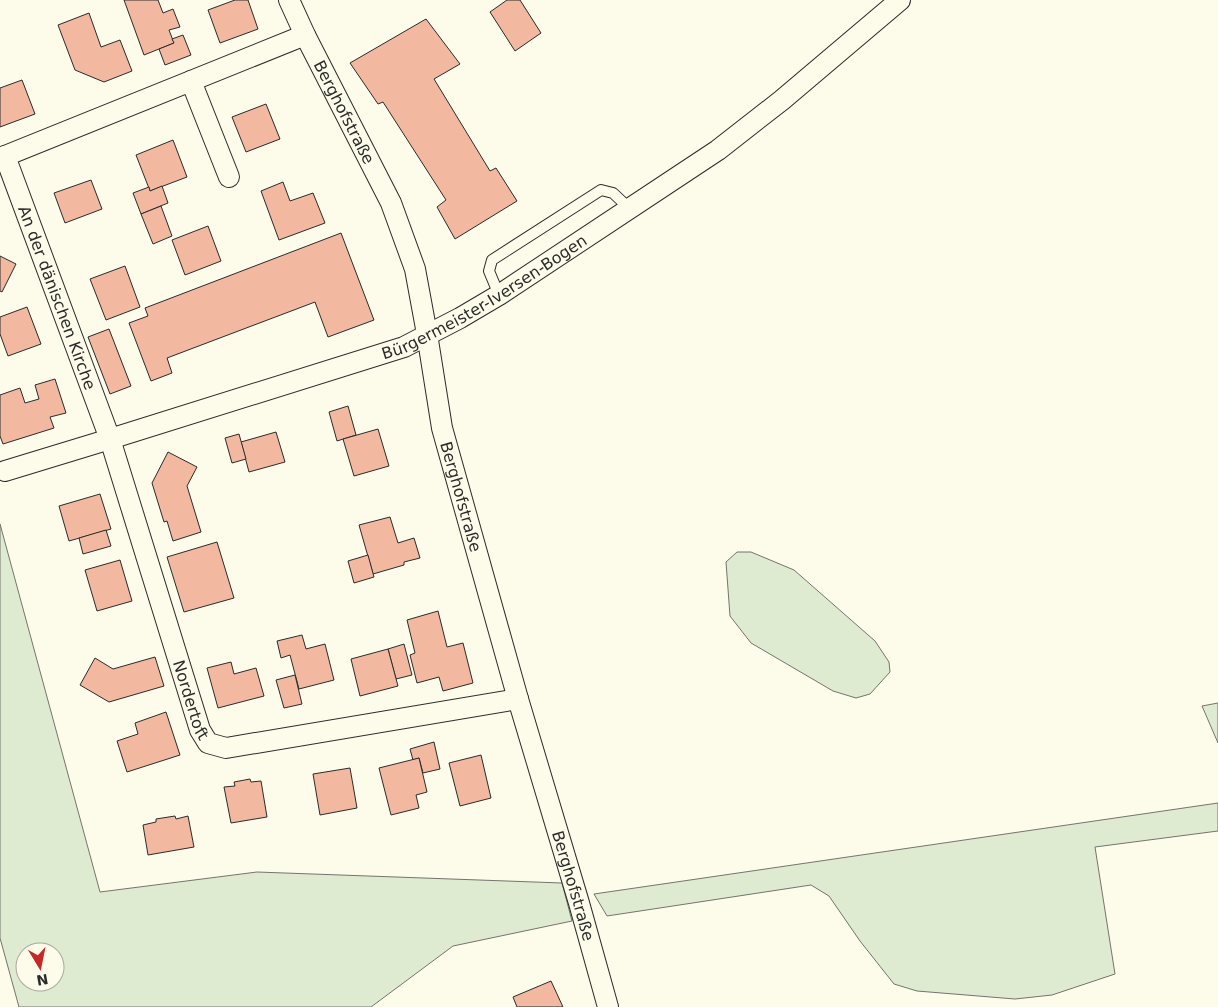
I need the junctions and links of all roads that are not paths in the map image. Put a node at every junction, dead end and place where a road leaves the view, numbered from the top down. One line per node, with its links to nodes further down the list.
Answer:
1 (289, 0): 3 (street, Berghofstraße)
2 (900, 0): 7 (street, Bürgermeister-Iversen-Bogen)
3 (305, 35): 4 (street, An der dänischen Kirche); 9 (street, Berghofstraße)
4 (191, 80): 5 (street, An der dänischen Kirche); 6 (street)
5 (2, 157): 10 (street, An der dänischen Kirche)
6 (228, 177)
7 (630, 209): 8 (street, Bürgermeister-Iversen-Bogen); 8 (lane)
8 (499, 295): 9 (street, Bürgermeister-Iversen-Bogen)
9 (427, 334): 10 (street, Bürgermeister-Iversen-Bogen); 12 (street, Berghofstraße)
10 (110, 439): 11 (street, Bürgermeister-Iversen-Bogen); 12 (street, Nordertoft)
11 (5, 471)
12 (518, 699): 13 (street, Berghofstraße)
13 (608, 1007)

